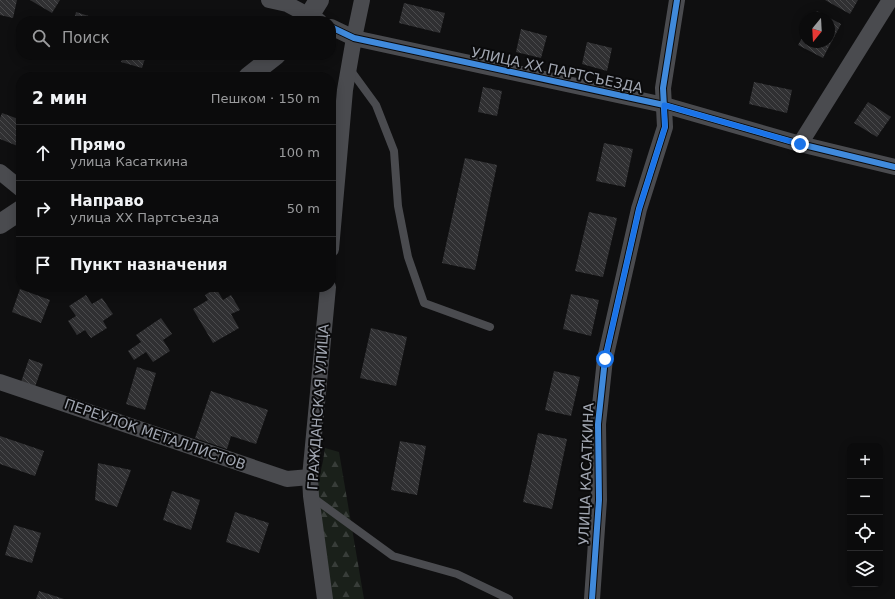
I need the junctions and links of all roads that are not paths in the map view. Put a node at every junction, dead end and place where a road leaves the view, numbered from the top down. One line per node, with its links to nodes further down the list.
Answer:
1 (269, 0): 5 (street)
2 (362, 0): 7 (street)
3 (678, 0): 11 (street, УЛИЦА КАСАТКИНА)
4 (890, 0): 12 (street)
5 (313, 15)
6 (336, 29): 7 (street, УЛИЦА XX ПАРТСЪЕЗДА)
7 (354, 38): 9 (street); 11 (street, УЛИЦА XX ПАРТСЪЕЗДА)
8 (270, 60): 10 (street)
9 (348, 68): 16 (street); 20 (lane)
10 (254, 72)
11 (664, 105): 12 (street, УЛИЦА XX ПАРТСЪЕЗДА); 26 (street, УЛИЦА КАСАТКИНА)
12 (800, 144): 13 (street, УЛИЦА XX ПАРТСЪЕЗДА)
13 (895, 167)
14 (0, 172): 15 (street)
15 (16, 185)
16 (336, 192)
17 (16, 213): 18 (street)
18 (0, 224)
19 (328, 292): 22 (street, ГРАЖДАНСКАЯ УЛИЦА)
20 (490, 327)
21 (0, 382): 22 (street, ПЕРЕУЛОК МЕТАЛЛИСТОВ)
22 (310, 477): 23 (street, ГРАЖДАНСКАЯ УЛИЦА)
23 (311, 496): 24 (street, ГРАЖДАНСКАЯ УЛИЦА); 25 (lane)
24 (325, 599)
25 (509, 599)
26 (592, 599)

